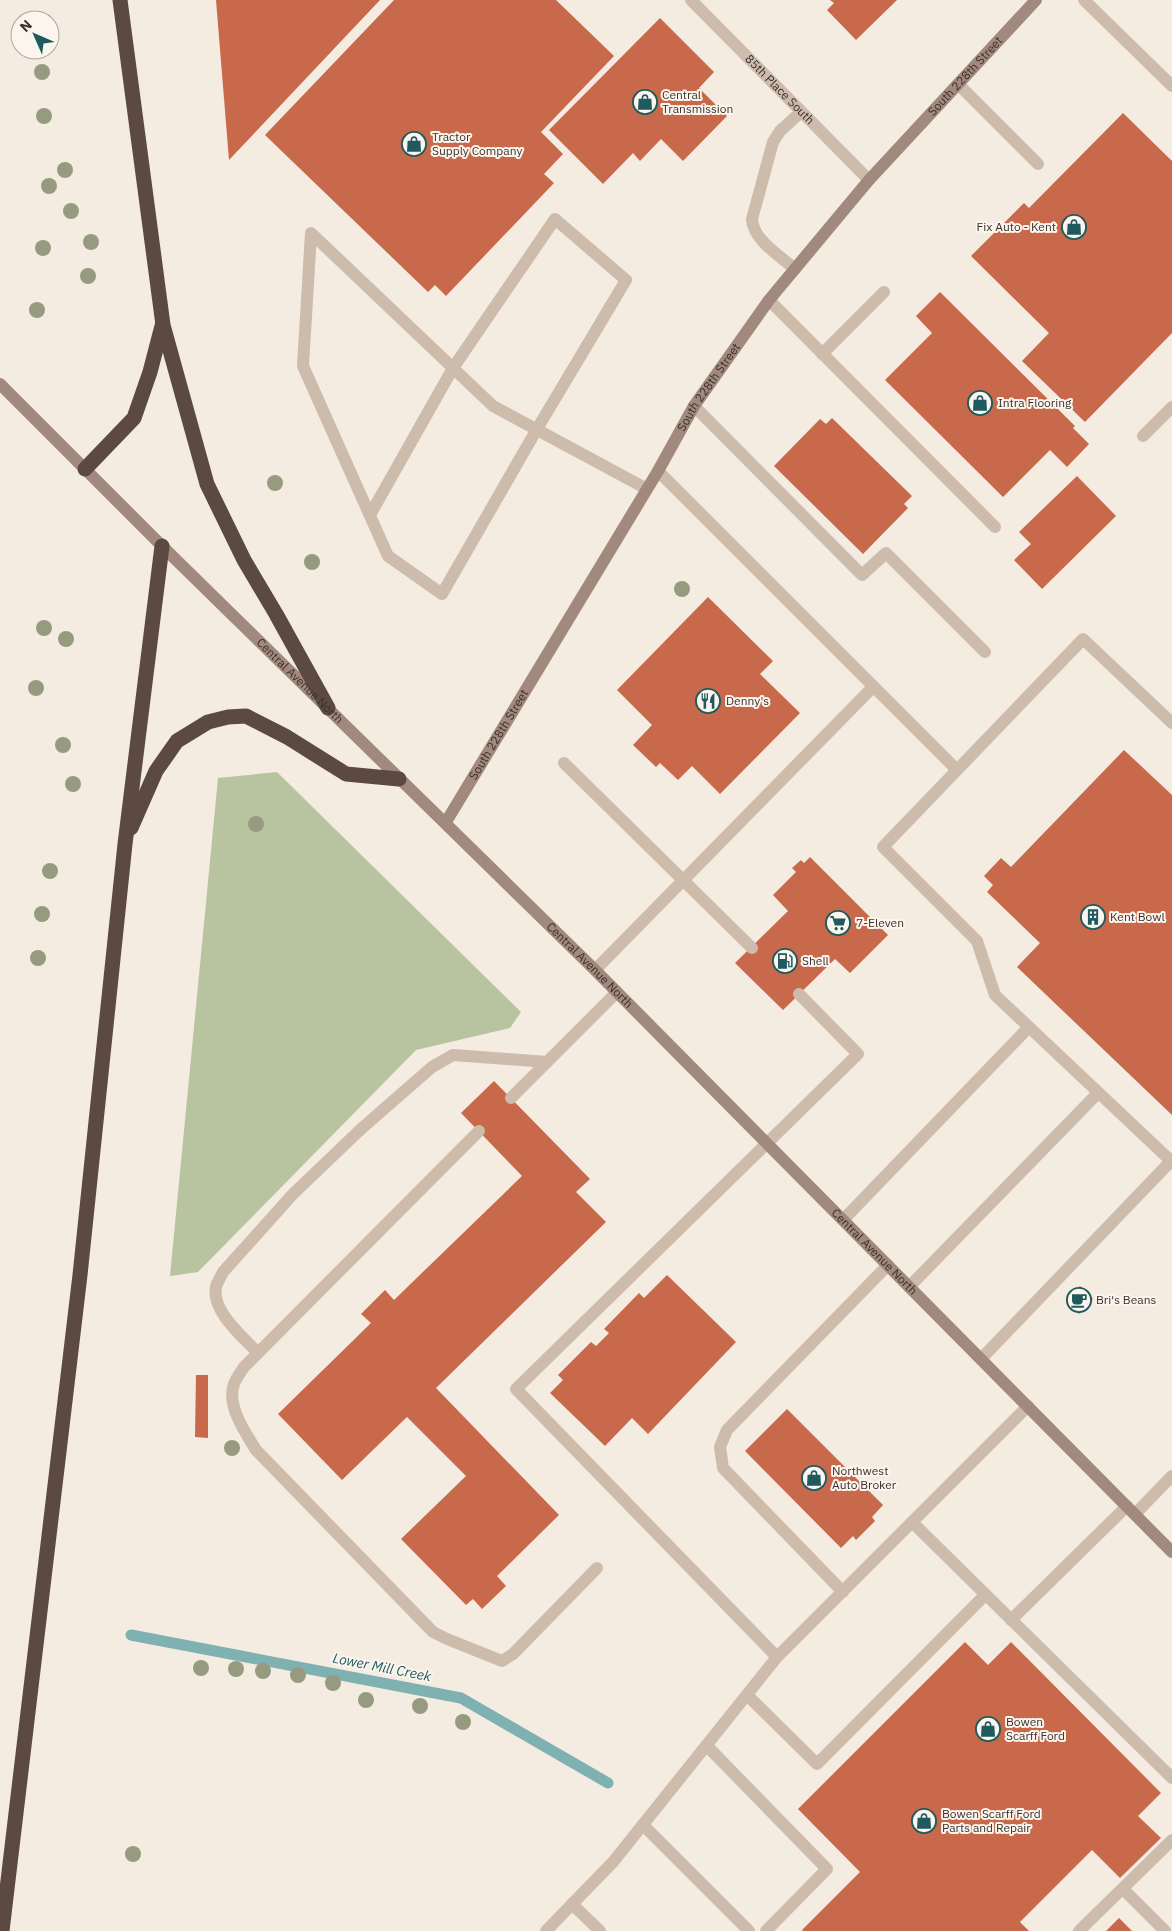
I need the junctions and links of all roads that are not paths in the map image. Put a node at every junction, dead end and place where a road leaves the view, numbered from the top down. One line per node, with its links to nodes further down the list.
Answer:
1 (120, 0): 13 (highway)
2 (691, 0): 7 (street, 85th Place South)
3 (1036, 0): 5 (main road, South 228th Street)
4 (1084, 0): 6 (street)
5 (958, 84): 8 (street); 9 (main road, South 228th Street)
6 (1172, 86)
7 (801, 112): 9 (street, 85th Place South); 10 (street)
8 (1038, 164)
9 (869, 180): 10 (main road, South 228th Street)
10 (795, 269): 12 (main road, South 228th Street)
11 (884, 292): 14 (street)
12 (769, 300): 14 (street); 17 (main road, South 228th Street)
13 (163, 325): 21 (highway); 29 (highway)
14 (822, 354): 25 (street)
15 (453, 368): 19 (street); 19 (street); 24 (street); 24 (street)
16 (0, 384): 21 (main road, Central Avenue North)
17 (694, 406): 22 (main road, South 228th Street); 27 (street)
18 (1172, 407): 20 (street)
19 (537, 429): 23 (street); 24 (street)
20 (1143, 436)
21 (85, 469): 26 (main road, Central Avenue North)
22 (658, 471): 23 (main road, South 228th Street); 28 (street)
23 (647, 489): 34 (main road, South 228th Street)
24 (370, 515)
25 (995, 527)
26 (162, 546): 29 (main road, Central Avenue North); 35 (highway)
27 (985, 652)
28 (874, 687): 32 (street); 36 (street)
29 (328, 708): 33 (main road, Central Avenue North)
30 (1172, 724): 32 (street)
31 (564, 763): 36 (street)
32 (958, 770): 41 (street)
33 (399, 779): 34 (main road, Central Avenue North); 35 (highway)
34 (446, 822): 38 (main road, Central Avenue North)
35 (125, 844): 70 (highway)
36 (683, 881): 37 (street); 38 (street)
37 (752, 948)
38 (595, 970): 39 (main road, Central Avenue North)
39 (617, 992): 42 (street); 46 (main road, Central Avenue North)
40 (799, 994): 46 (street)
41 (1029, 1027): 43 (street); 48 (street)
42 (547, 1062): 44 (street); 51 (street)
43 (1098, 1093): 47 (street); 50 (street)
44 (511, 1098)
45 (478, 1131): 51 (street)
46 (767, 1144): 48 (main road, Central Avenue North); 62 (street)
47 (1172, 1161): 52 (street)
48 (843, 1220): 49 (main road, Central Avenue North)
49 (888, 1266): 50 (main road, Central Avenue North); 59 (street)
50 (909, 1287): 52 (main road, Central Avenue North)
51 (258, 1353): 58 (street)
52 (981, 1359): 53 (main road, Central Avenue North)
53 (1028, 1406): 55 (main road, Central Avenue North); 56 (street)
54 (1172, 1476): 55 (street)
55 (1131, 1510): 57 (main road, Central Avenue North); 61 (street)
56 (912, 1522): 59 (street); 60 (street)
57 (1172, 1552)
58 (597, 1568)
59 (843, 1592): 62 (street)
60 (985, 1595): 61 (street); 63 (street)
61 (1011, 1620): 65 (street)
62 (777, 1657): 63 (street)
63 (748, 1694): 64 (street)
64 (707, 1746): 66 (street); 74 (street)
65 (1172, 1778)
66 (643, 1825): 69 (street); 73 (street)
67 (1172, 1840): 68 (street)
68 (1123, 1888): 75 (street); 76 (street)
69 (572, 1904): 71 (street); 72 (street)
70 (2, 1931)
71 (546, 1931)
72 (600, 1931)
73 (749, 1931)
74 (766, 1931)
75 (1079, 1931)
76 (1165, 1931)

